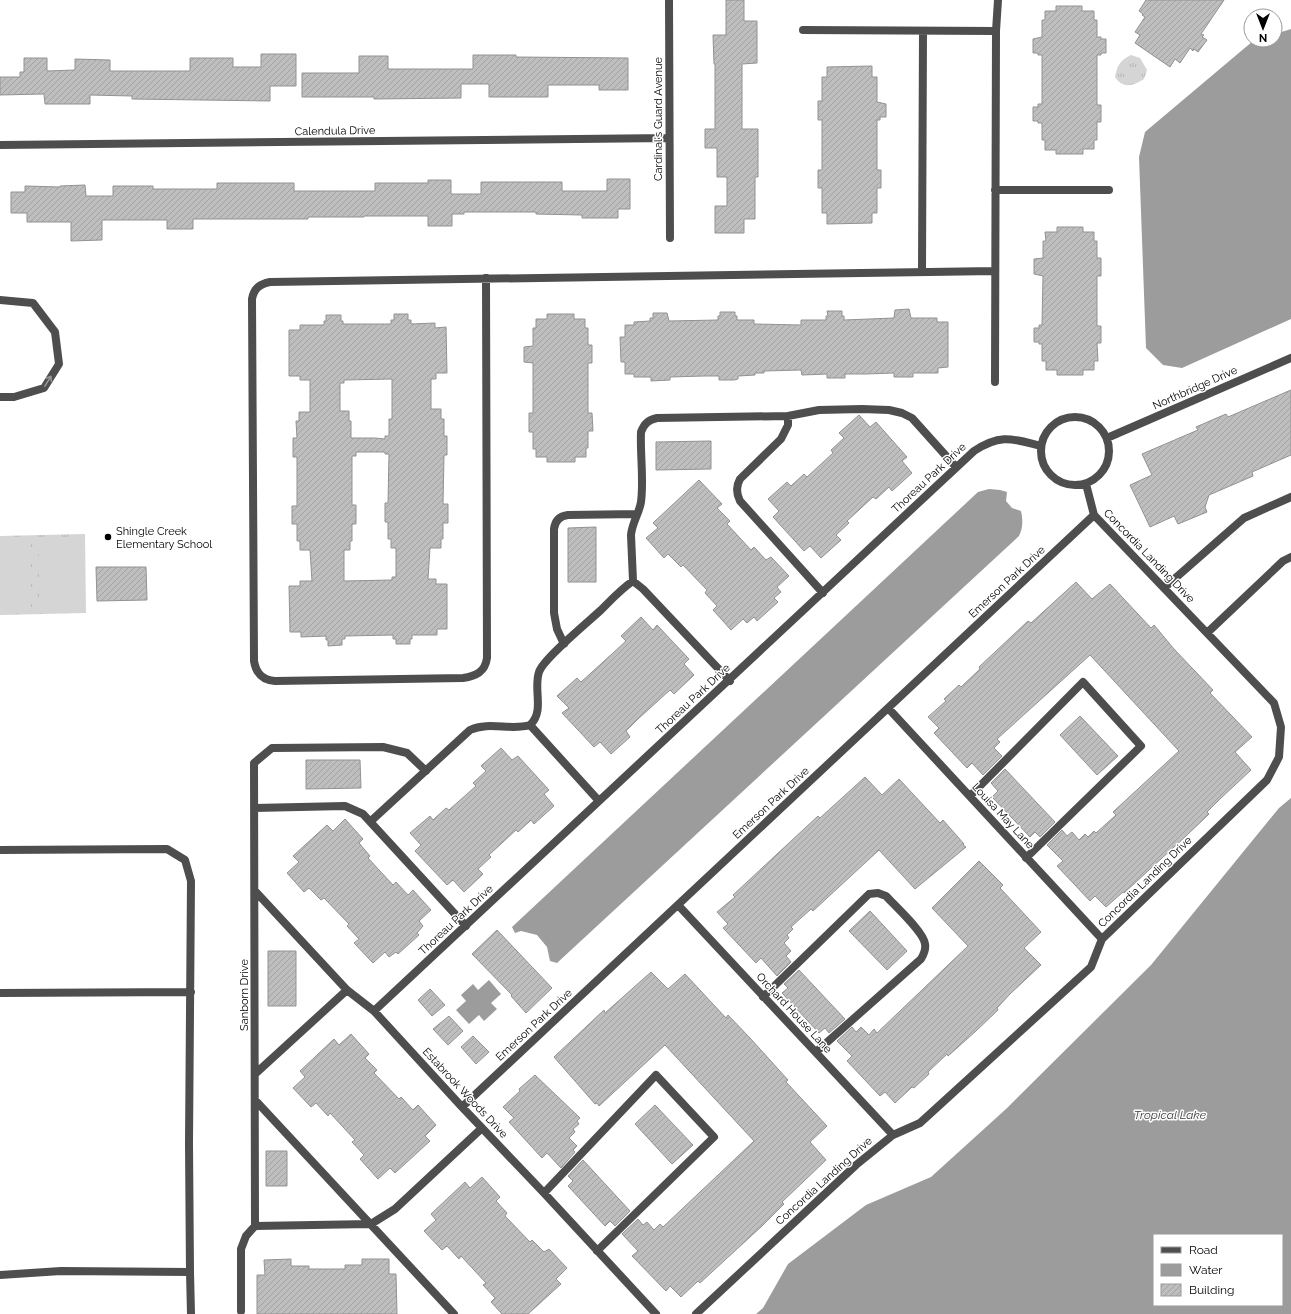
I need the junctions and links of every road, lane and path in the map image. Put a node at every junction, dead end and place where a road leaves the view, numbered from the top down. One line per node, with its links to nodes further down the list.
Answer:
1 (669, 0): 6 (street, Cardinal's Guard Avenue)
2 (998, 0): 5 (street)
3 (803, 30): 4 (street)
4 (923, 31): 5 (street); 12 (street)
5 (996, 31): 8 (street)
6 (669, 138): 7 (street, Calendula Drive); 10 (street, Cardinal's Guard Avenue)
7 (0, 145)
8 (995, 190): 9 (street); 11 (street)
9 (1109, 190)
10 (670, 238)
11 (995, 271): 12 (street); 16 (street)
12 (922, 272): 13 (street)
13 (486, 278): 13 (street)
14 (0, 300): 17 (street, one-way to 14)
15 (1291, 358): 19 (street, Northbridge Drive)
16 (995, 382)
17 (0, 397)
18 (788, 416): 21 (street); 24 (street); 29 (street)
19 (1107, 438): 20 (street); 22 (street)
20 (1041, 446): 21 (street, Thoreau Park Drive); 22 (street)
21 (956, 467): 29 (street, Thoreau Park Drive)
22 (1086, 484): 25 (street, Concordia Landing Drive)
23 (1291, 497): 28 (street)
24 (637, 514): 27 (street); 31 (street)
25 (1094, 515): 28 (street, Concordia Landing Drive); 33 (street, Emerson Park Drive)
26 (1291, 557): 30 (street)
27 (633, 581): 31 (street); 32 (street)
28 (1164, 588): 30 (street, Concordia Landing Drive)
29 (823, 593): 32 (street, Thoreau Park Drive)
30 (1207, 633): 45 (street, Concordia Landing Drive)
31 (564, 644): 34 (street)
32 (730, 681): 37 (street, Thoreau Park Drive)
33 (888, 708): 36 (street, Louisa May Lane); 43 (street, Emerson Park Drive)
34 (530, 725): 35 (street); 37 (street)
35 (426, 771): 38 (street, Sanborn Drive); 39 (street)
36 (970, 796): 41 (street, Louisa May Lane); 41 (street)
37 (599, 801): 44 (street, Thoreau Park Drive)
38 (254, 808): 39 (street); 42 (street, Sanborn Drive)
39 (371, 821): 44 (street)
40 (0, 850): 47 (street)
41 (1026, 858): 45 (street, Louisa May Lane)
42 (255, 891): 46 (street, Estabrook Woods Drive); 52 (street, Sanborn Drive)
43 (678, 904): 49 (street, Orchard House Lane); 54 (street, Emerson Park Drive)
44 (466, 926): 50 (street, Thoreau Park Drive)
45 (1102, 939): 56 (street, Concordia Landing Drive)
46 (347, 990): 50 (street, Estabrook Woods Drive); 52 (street)
47 (190, 992): 48 (street); 61 (street)
48 (0, 993)
49 (764, 996): 51 (street, Orchard House Lane); 51 (street)
50 (374, 1011): 54 (street, Estabrook Woods Drive)
51 (816, 1052): 56 (street, Orchard House Lane)
52 (255, 1074): 53 (street, Sanborn Drive)
53 (255, 1100): 58 (street); 59 (street, Sanborn Drive)
54 (462, 1107): 55 (street, Estabrook Woods Drive)
55 (482, 1128): 57 (street, Estabrook Woods Drive); 58 (street)
56 (893, 1135): 67 (street, Concordia Landing Drive)
57 (544, 1193): 60 (street, Estabrook Woods Drive); 60 (street)
58 (371, 1224): 59 (street); 65 (street)
59 (255, 1226): 63 (street)
60 (597, 1251): 66 (street, Estabrook Woods Drive)
61 (190, 1272): 62 (street); 64 (street)
62 (0, 1275)
63 (241, 1311)
64 (191, 1314)
65 (454, 1314)
66 (656, 1314)
67 (696, 1314)

